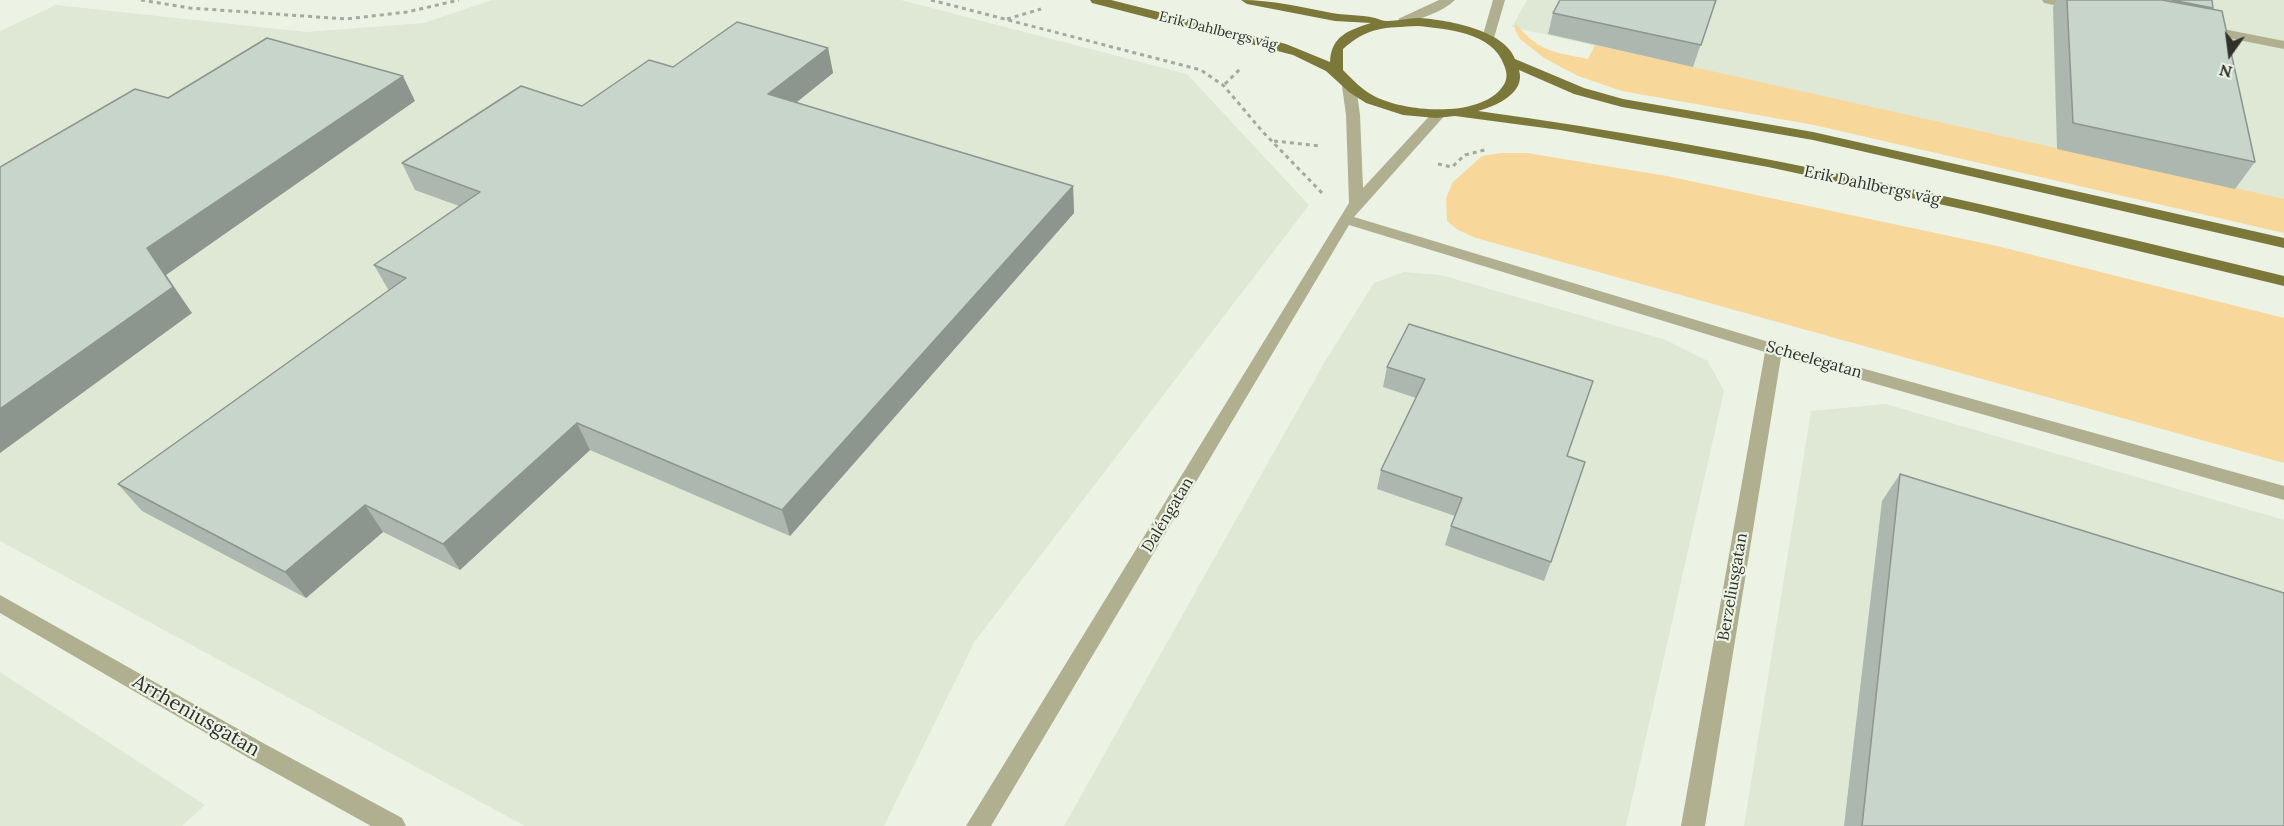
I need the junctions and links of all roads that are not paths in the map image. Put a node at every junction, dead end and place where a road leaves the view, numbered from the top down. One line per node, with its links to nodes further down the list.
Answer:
1 (1096, 0): 13 (main road, Erik Dahlbergs väg)
2 (1247, 0): 8 (main road)
3 (1449, 0): 7 (street)
4 (1499, 0): 10 (street)
5 (2048, 0): 6 (street)
6 (2096, 9)
7 (1404, 19): 8 (main road); 10 (main road)
8 (1388, 20): 13 (main road)
9 (2190, 27): 11 (street)
10 (1488, 38): 12 (main road)
11 (2284, 45)
12 (1512, 62): 15 (main road, Erik Dahlbergs väg); 17 (main road)
13 (1336, 71): 14 (main road, Erik Dahlbergs väg)
14 (1349, 86): 15 (main road, Erik Dahlbergs väg); 16 (street)
15 (1448, 113): 16 (street, Daléngatan); 18 (main road, Erik Dahlbergs väg)
16 (1351, 211): 19 (street, Scheelegatan); 23 (street, Daléngatan)
17 (2284, 243)
18 (2284, 281)
19 (1774, 349): 20 (street, Scheelegatan); 24 (street, Berzeliusgatan)
20 (2284, 493)
21 (0, 603): 22 (street, Arrheniusgatan)
22 (394, 826)
23 (978, 826)
24 (1693, 826)

